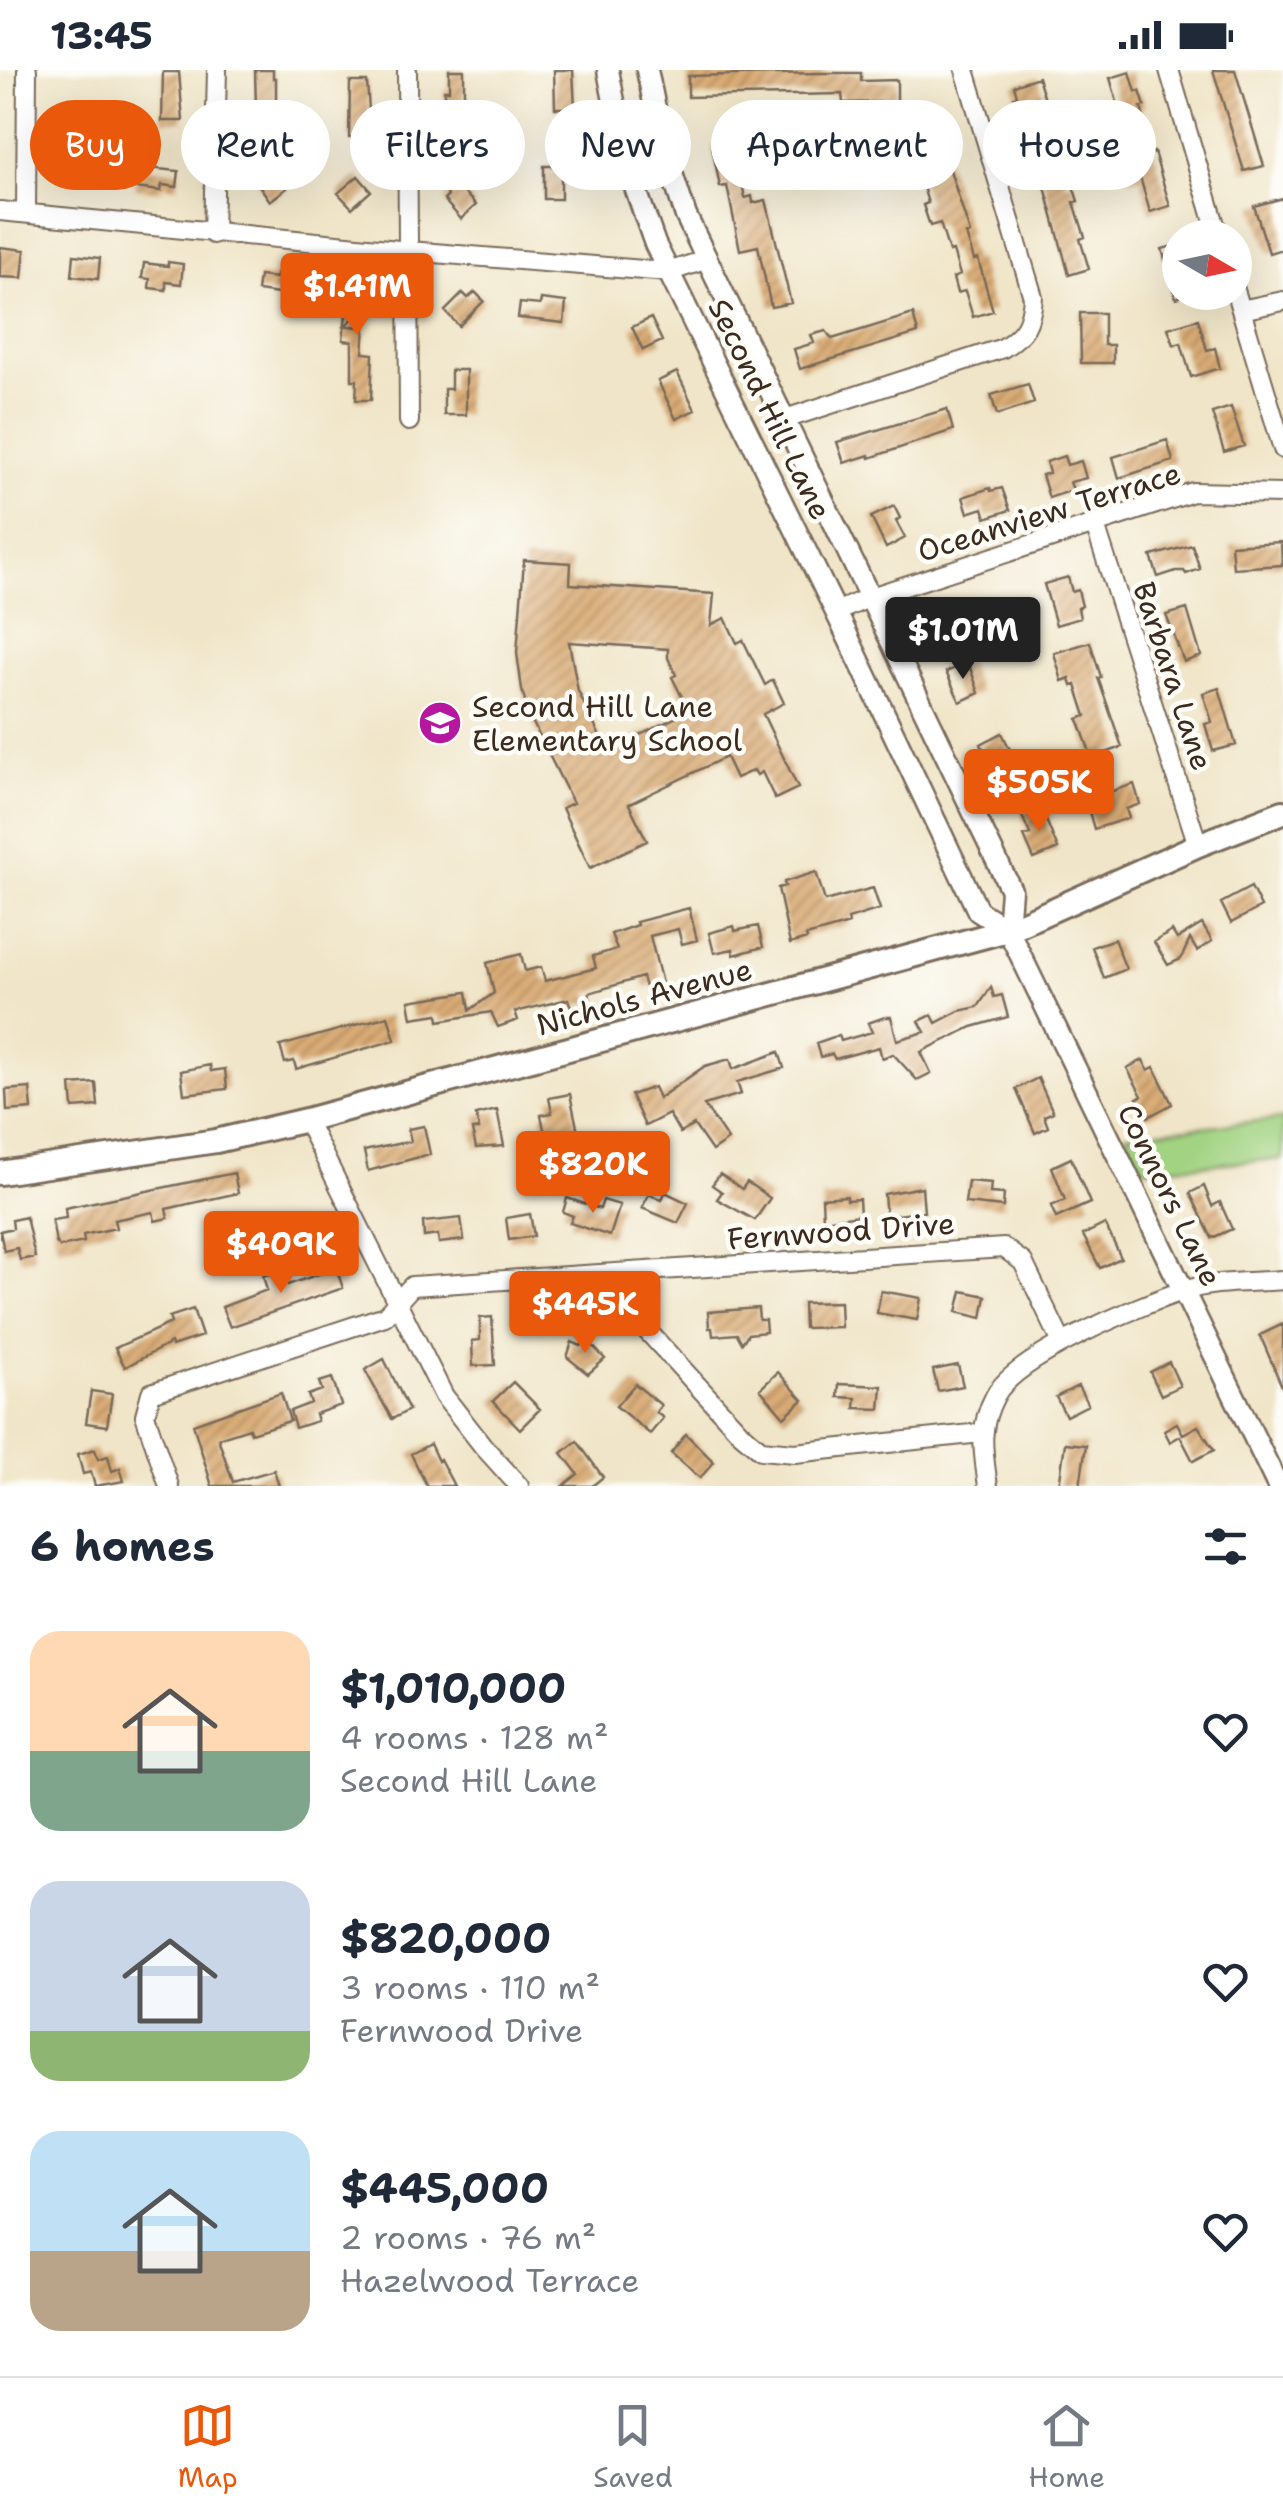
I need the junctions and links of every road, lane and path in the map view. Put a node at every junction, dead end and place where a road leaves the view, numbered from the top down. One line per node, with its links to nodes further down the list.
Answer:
1 (27, 70): 9 (street)
2 (216, 70): 11 (street)
3 (407, 70): 12 (street)
4 (608, 70): 14 (street, Second Hill Lane)
5 (647, 70): 13 (street, Second Hill Lane)
6 (965, 70): 18 (street)
7 (1169, 70): 10 (street)
8 (0, 211): 9 (street)
9 (26, 213): 11 (street)
10 (1215, 220)
11 (213, 234): 12 (street)
12 (409, 252): 14 (street); 19 (street)
13 (705, 260): 14 (street); 18 (street, Second Hill Lane)
14 (668, 272): 20 (street, Second Hill Lane)
15 (1283, 301): 16 (street)
16 (1252, 308)
17 (1241, 310): 21 (street)
18 (782, 420): 20 (street); 24 (street, Second Hill Lane)
19 (409, 421)
20 (750, 439): 25 (street, Second Hill Lane)
21 (1283, 449)
22 (1283, 494): 23 (street, Oceanview Terrace)
23 (1095, 524): 24 (street, Oceanview Terrace); 29 (street, Barbara Lane)
24 (868, 598): 25 (street, Oceanview Terrace); 26 (street, Second Hill Lane)
25 (836, 612): 27 (street, Second Hill Lane)
26 (941, 749): 27 (street); 30 (street, Second Hill Lane)
27 (906, 765): 30 (street, Second Hill Lane)
28 (1283, 812): 29 (main road, Nichols Avenue)
29 (1198, 845): 30 (main road, Nichols Avenue)
30 (1008, 930): 31 (main road, Nichols Avenue); 35 (street, Connors Lane)
31 (306, 1120): 32 (main road, Nichols Avenue); 36 (street)
32 (0, 1174)
33 (596, 1276): 36 (street, Fernwood Drive); 37 (street, Fernwood Drive); 38 (street)
34 (1283, 1280): 35 (street)
35 (1183, 1291): 37 (street); 42 (street, Connors Lane)
36 (396, 1302): 39 (street, Fernwood Drive); 40 (street)
37 (1062, 1343): 38 (street)
38 (981, 1433): 41 (street)
39 (170, 1486)
40 (519, 1486)
41 (988, 1486)
42 (1278, 1486)

